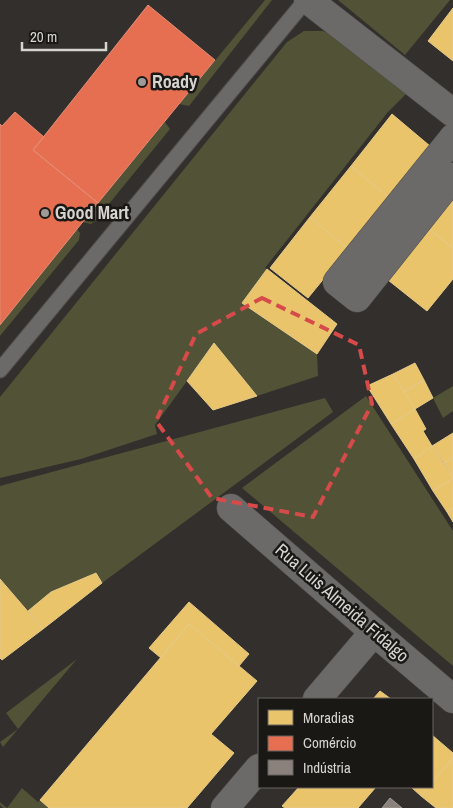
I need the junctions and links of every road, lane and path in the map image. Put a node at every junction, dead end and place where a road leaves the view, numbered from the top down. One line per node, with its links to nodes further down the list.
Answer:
1 (307, 0): 2 (street); 5 (lane)
2 (453, 114)
3 (453, 138): 4 (street)
4 (453, 177)
5 (0, 370)
6 (232, 508): 7 (street, Rua Luis Almeida Fidalgo)
7 (374, 632): 8 (street); 9 (street, Rua Luis Almeida Fidalgo)
8 (318, 698)
9 (453, 699)
10 (258, 769): 11 (street)
11 (225, 808)

